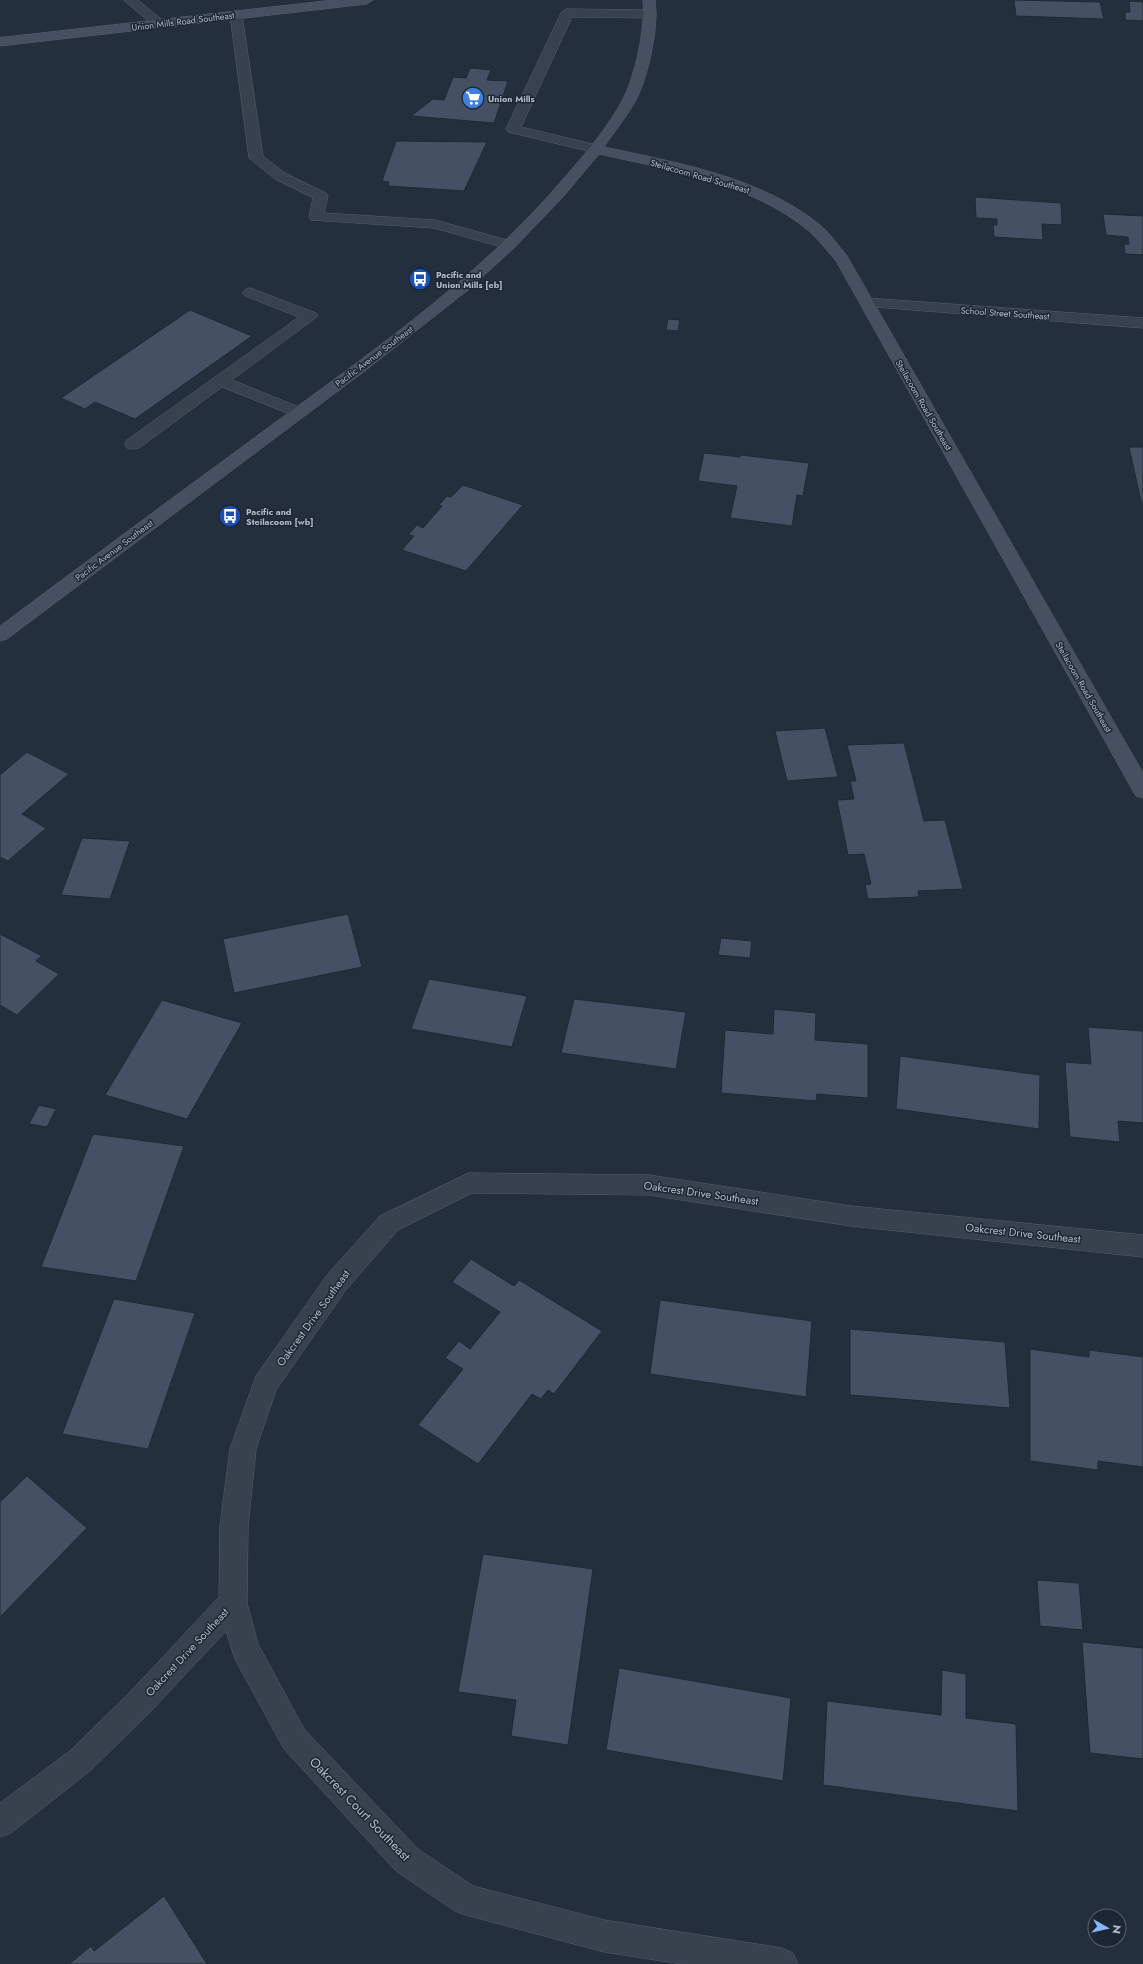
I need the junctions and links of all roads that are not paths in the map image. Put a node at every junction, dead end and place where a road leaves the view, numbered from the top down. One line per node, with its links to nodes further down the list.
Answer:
1 (130, 0): 5 (street)
2 (367, 0): 4 (street, Union Mills Road Southeast)
3 (650, 7): 7 (street, Pacific Avenue Southeast); 7 (street)
4 (236, 15): 5 (street, Union Mills Road Southeast); 8 (street)
5 (161, 24): 6 (street, Union Mills Road Southeast)
6 (0, 42)
7 (596, 149): 8 (street, Pacific Avenue Southeast); 10 (street, Steilacoom Road Southeast)
8 (509, 245): 13 (street, Pacific Avenue Southeast)
9 (250, 293): 12 (street)
10 (866, 303): 11 (street, School Street Southeast); 16 (street, Steilacoom Road Southeast)
11 (1143, 323)
12 (220, 381): 13 (street); 14 (street)
13 (298, 412): 15 (street, Pacific Avenue Southeast)
14 (134, 444)
15 (0, 635)
16 (1143, 791)
17 (1143, 1246): 18 (street, Oakcrest Drive Southeast)
18 (232, 1603): 19 (street, Oakcrest Drive Southeast); 20 (street, Oakcrest Court Southeast)
19 (0, 1822)
20 (782, 1964)

